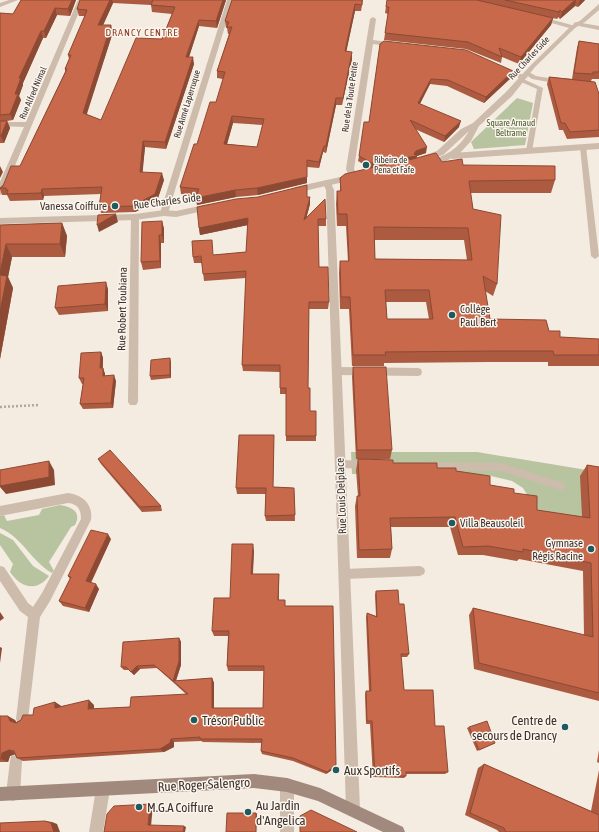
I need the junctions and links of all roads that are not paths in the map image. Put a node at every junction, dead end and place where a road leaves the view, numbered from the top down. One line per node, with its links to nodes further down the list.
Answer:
1 (15, 0): 4 (street)
2 (81, 0): 16 (street, Rue Alfred Nimal)
3 (230, 0): 27 (street, Rue Aimé Laperruque)
4 (0, 5)
5 (599, 6): 8 (street, Rue Charles Gide)
6 (534, 17): 8 (street)
7 (373, 19): 10 (street, Rue de la Toute Petite)
8 (575, 26): 9 (lane); 13 (street, Rue Charles Gide)
9 (599, 28)
10 (369, 42): 11 (street); 23 (street, Rue de la Toute Petite)
11 (406, 46)
12 (494, 64): 13 (street)
13 (524, 77): 14 (lane); 17 (street, Rue Charles Gide); 20 (lane)
14 (569, 83)
15 (0, 124): 16 (street)
16 (29, 125): 24 (street, Rue Alfred Nimal)
17 (476, 125): 21 (street, Rue Charles Gide); 22 (street, Rue Charles Gide)
18 (599, 146): 19 (street)
19 (583, 147): 20 (street); 30 (lane)
20 (529, 152): 22 (street)
21 (440, 153): 22 (street); 22 (street, Rue Charles Gide)
22 (452, 156)
23 (327, 183): 25 (street); 31 (street, Rue Louis Delplace)
24 (0, 192)
25 (286, 193)
26 (221, 204): 27 (street, Rue Charles Gide)
27 (164, 213): 28 (street, Rue Charles Gide)
28 (135, 217): 29 (street, Rue Charles Gide); 33 (street, Rue Robert Toubiana)
29 (0, 221)
30 (595, 256)
31 (337, 371): 32 (lane); 34 (street, Rue Louis Delplace)
32 (418, 372)
33 (133, 402)
34 (340, 464): 35 (lane); 41 (street, Rue Louis Delplace)
35 (383, 465)
36 (414, 466): 37 (lane)
37 (561, 486)
38 (0, 511): 42 (street)
39 (0, 571): 42 (street)
40 (420, 571): 41 (lane)
41 (344, 574): 48 (street, Rue Louis Delplace)
42 (34, 614): 43 (street)
43 (22, 720)
44 (16, 761): 47 (street)
45 (286, 785): 46 (main road, Rue Roger Salengro); 48 (main road, Rue Roger Salengro); 50 (street)
46 (103, 789): 47 (main road, Rue Roger Salengro); 49 (street)
47 (6, 794)
48 (352, 809): 51 (main road, Rue Roger Salengro)
49 (96, 832)
50 (287, 832)
51 (398, 832)

